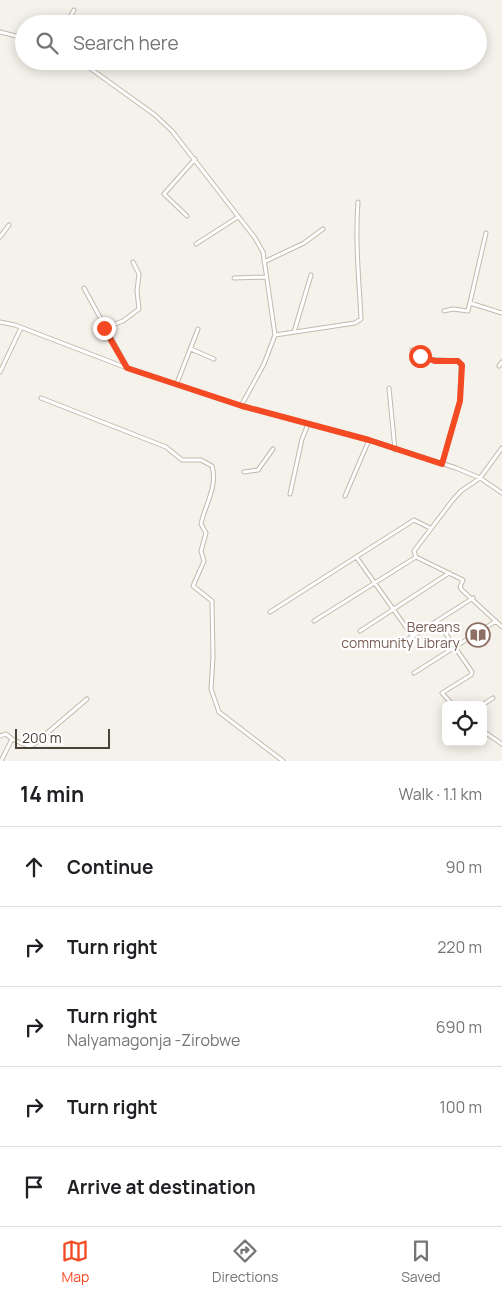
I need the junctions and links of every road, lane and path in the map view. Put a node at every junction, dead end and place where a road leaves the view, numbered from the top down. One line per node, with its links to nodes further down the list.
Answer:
1 (74, 10): 2 (street)
2 (71, 15)
3 (0, 32): 4 (street)
4 (15, 36)
5 (93, 70): 6 (street)
6 (195, 159): 8 (street); 9 (street)
7 (358, 202): 28 (street)
8 (187, 216)
9 (238, 217): 14 (street); 16 (street)
10 (9, 225): 13 (street)
11 (323, 229): 16 (street)
12 (486, 233): 21 (street)
13 (0, 237)
14 (196, 244)
15 (133, 262): 26 (street)
16 (264, 262): 18 (street)
17 (311, 275): 28 (street)
18 (266, 277): 19 (street); 29 (street)
19 (234, 278)
20 (84, 288): 26 (street)
21 (470, 304): 22 (street); 23 (street)
22 (444, 311)
23 (502, 313)
24 (0, 322): 25 (street)
25 (21, 328): 35 (street); 36 (street)
26 (104, 328): 35 (street)
27 (198, 329): 30 (street)
28 (294, 332): 29 (street)
29 (276, 335): 40 (street)
30 (191, 349): 32 (street); 37 (street)
31 (412, 350): 46 (street)
32 (214, 359)
33 (502, 362): 34 (street)
34 (499, 366)
35 (127, 368): 37 (street)
36 (0, 372)
37 (177, 384): 40 (street)
38 (389, 388): 45 (street)
39 (41, 398): 78 (street)
40 (242, 406): 41 (street)
41 (308, 424): 42 (street); 50 (street)
42 (369, 440): 45 (street); 51 (street)
43 (502, 448): 48 (street)
44 (272, 449): 47 (street)
45 (395, 450): 46 (street)
46 (442, 464): 48 (street)
47 (244, 472)
48 (480, 478): 49 (street); 52 (street)
49 (502, 493)
50 (290, 494)
51 (345, 496)
52 (430, 528): 53 (street); 54 (street)
53 (416, 557): 55 (street); 56 (street)
54 (357, 558): 56 (street); 59 (street)
55 (450, 573): 57 (street); 58 (street)
56 (375, 583): 58 (street); 60 (street)
57 (473, 598): 61 (street); 62 (street)
58 (393, 610): 64 (street); 65 (street)
59 (270, 612)
60 (314, 621)
61 (437, 621): 65 (street); 67 (street)
62 (496, 621): 63 (street); 67 (street)
63 (502, 627)
64 (360, 631)
65 (413, 637): 66 (street)
66 (396, 646)
67 (454, 648): 68 (street); 71 (street)
68 (414, 673)
69 (493, 698): 72 (street)
70 (87, 699): 75 (street)
71 (449, 701)
72 (487, 702)
73 (487, 734): 76 (street)
74 (0, 736): 75 (street)
75 (12, 739): 77 (street)
76 (502, 744)
77 (1, 761)
78 (283, 761)

